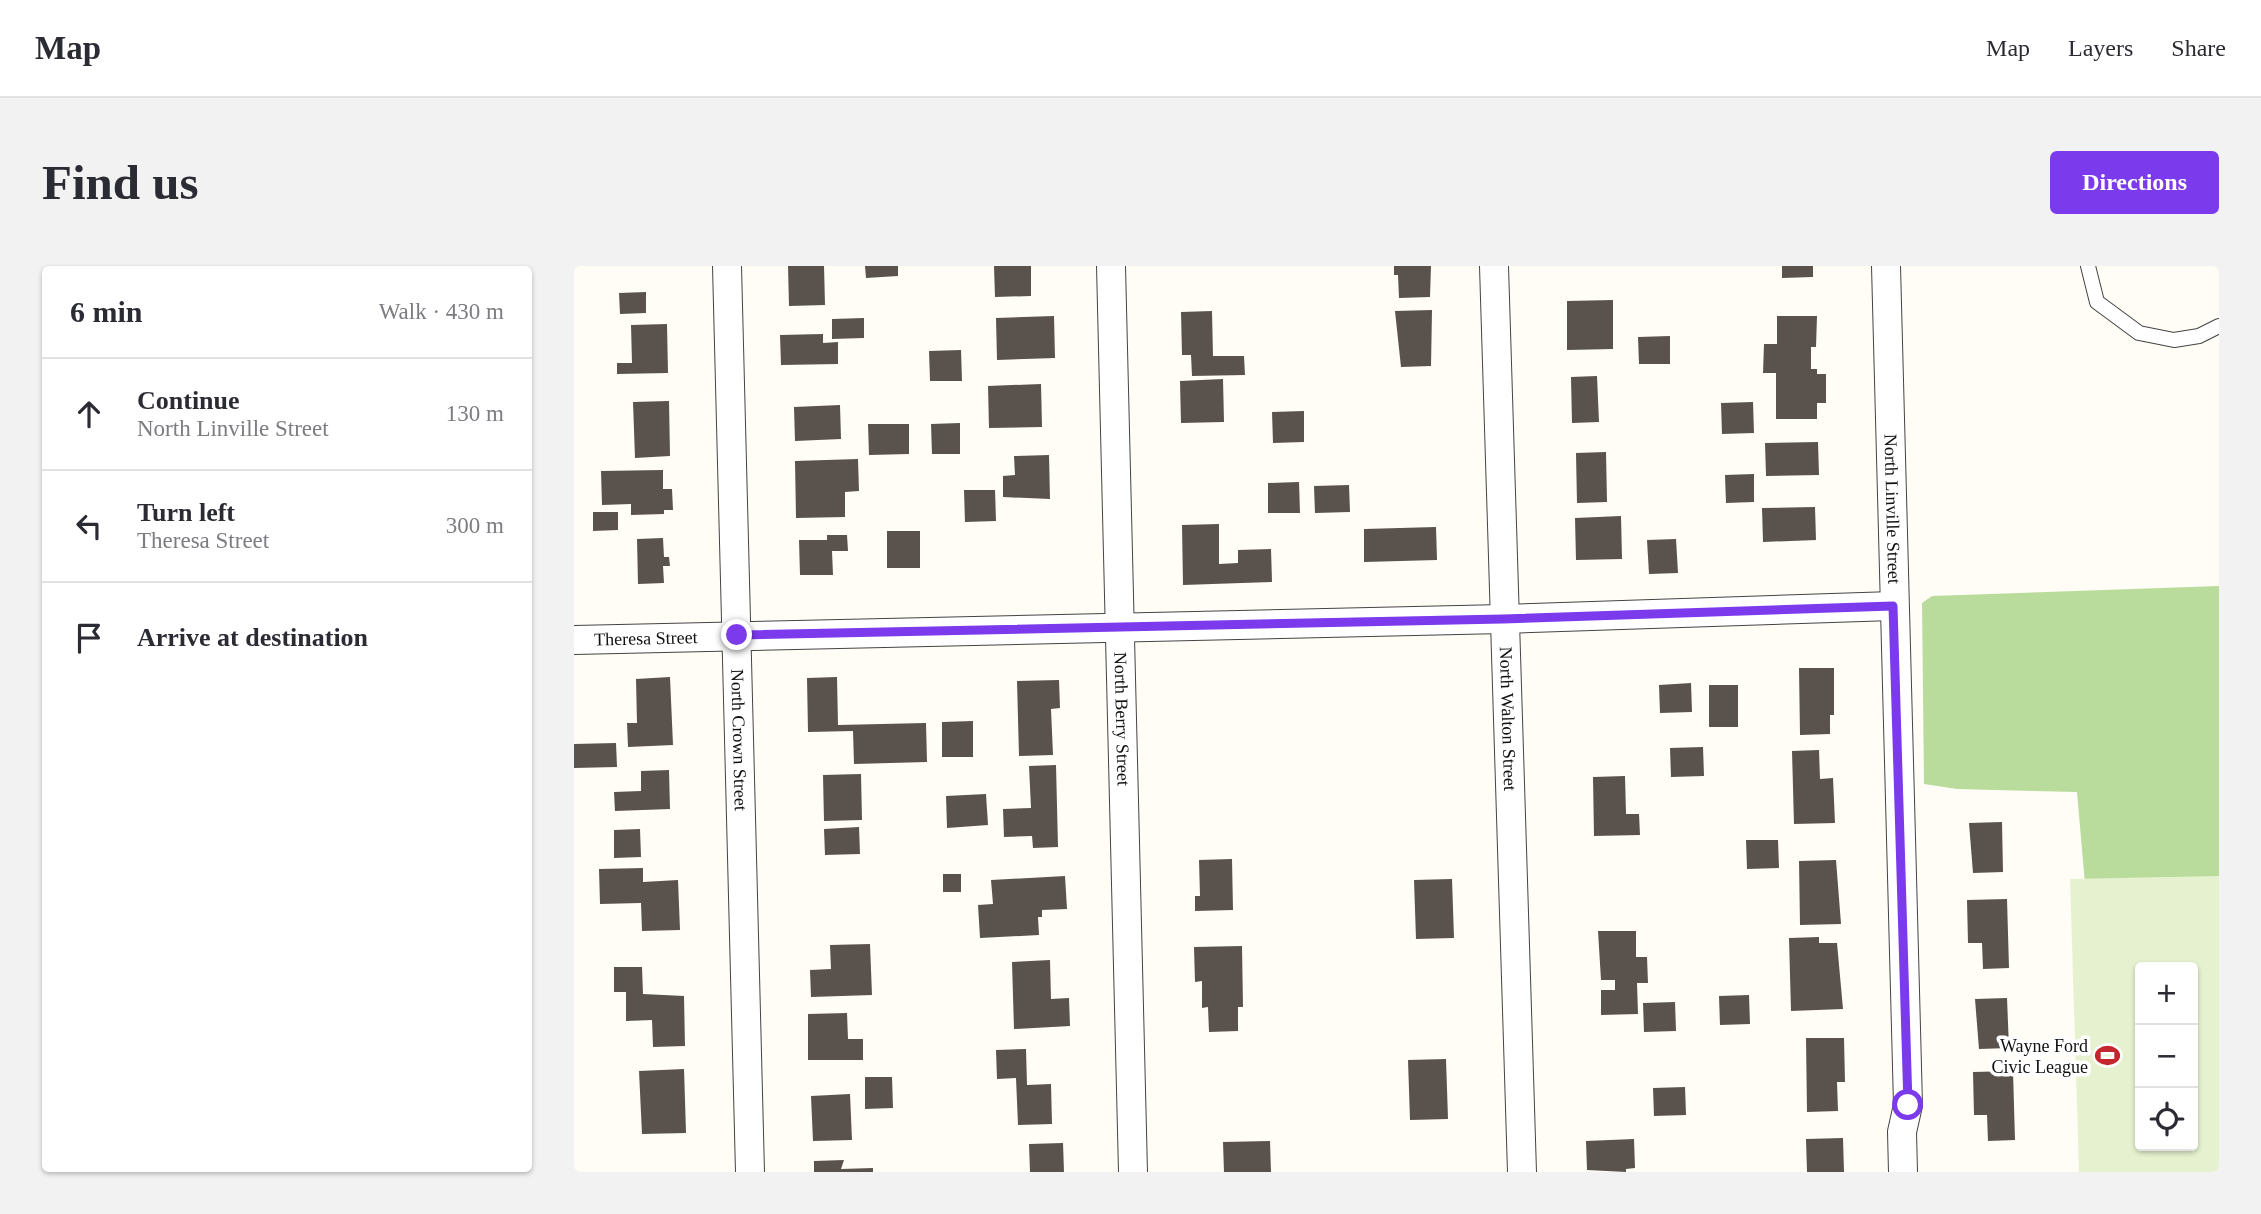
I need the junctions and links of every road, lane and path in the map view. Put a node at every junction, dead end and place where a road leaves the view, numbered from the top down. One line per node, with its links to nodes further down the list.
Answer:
1 (727, 266): 10 (street, North Crown Street)
2 (1111, 266): 9 (street, North Berry Street)
3 (1494, 266): 8 (street, North Walton Street)
4 (1886, 266): 7 (street, North Linville Street)
5 (2088, 266): 6 (lane)
6 (2219, 326)
7 (1893, 606): 8 (street, Theresa Street); 15 (street, North Linville Street)
8 (1503, 619): 9 (street, Theresa Street); 14 (street, North Walton Street)
9 (1121, 628): 10 (street, Theresa Street); 13 (street, North Berry Street)
10 (737, 635): 11 (street, Theresa Street); 12 (street, North Crown Street)
11 (574, 640)
12 (750, 1172)
13 (1133, 1172)
14 (1522, 1172)
15 (1903, 1172)

